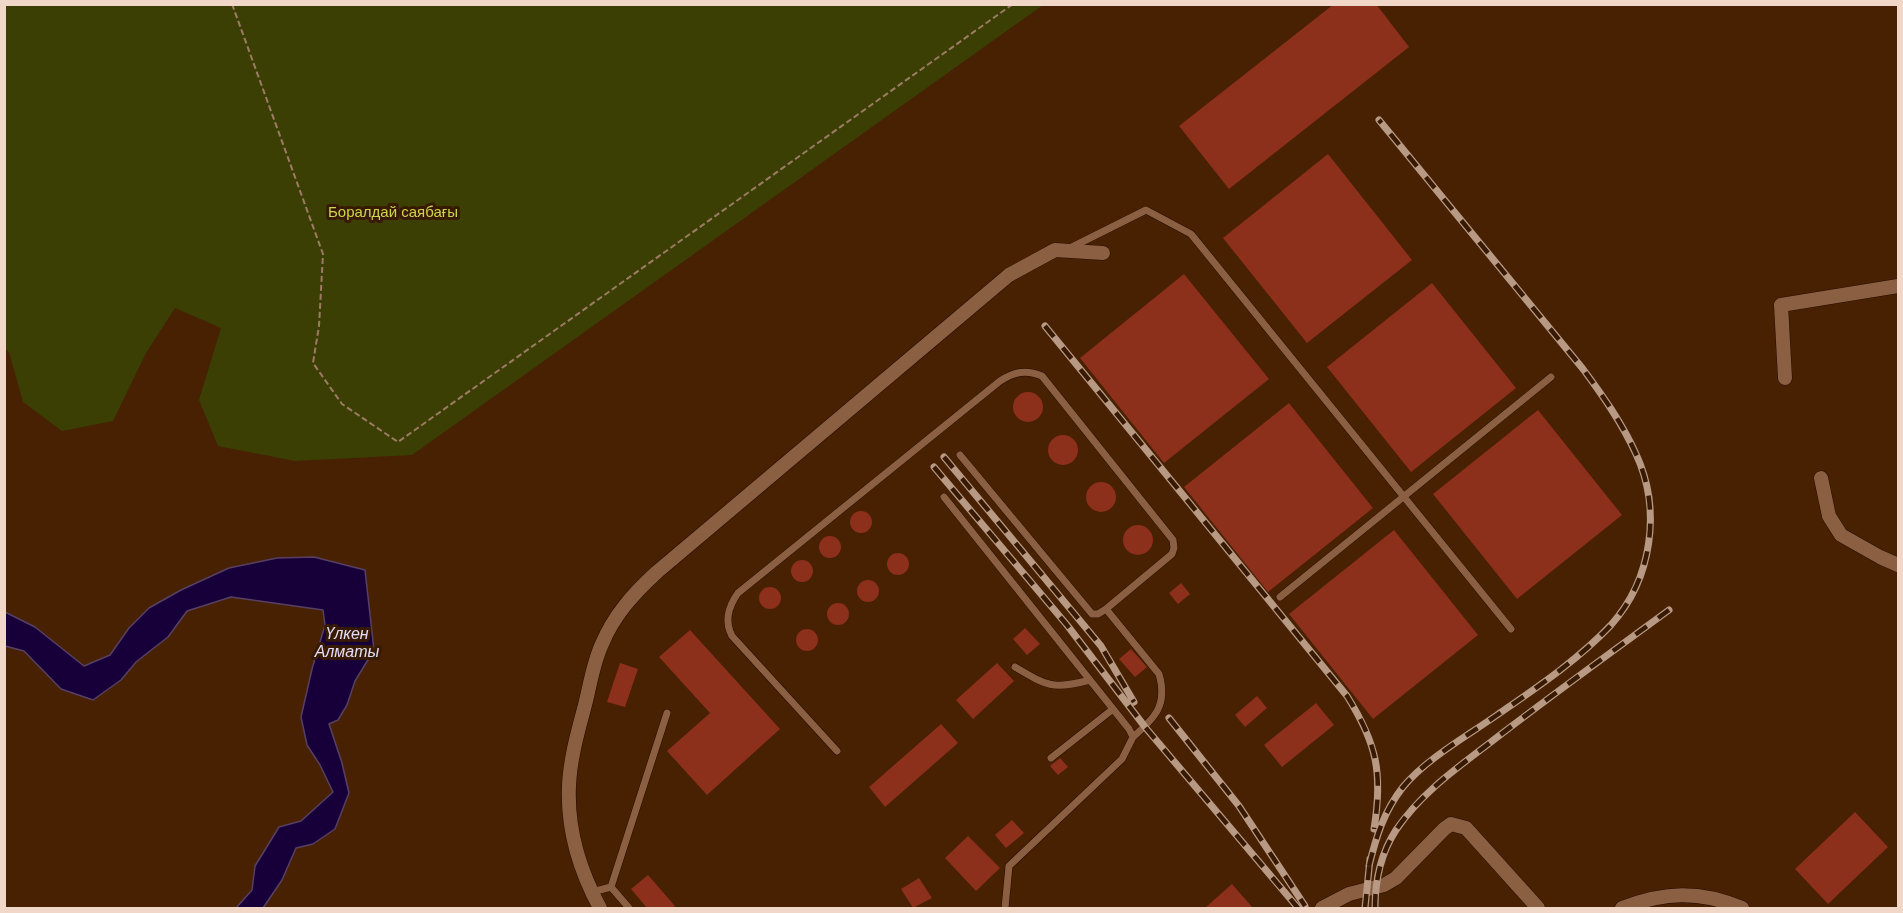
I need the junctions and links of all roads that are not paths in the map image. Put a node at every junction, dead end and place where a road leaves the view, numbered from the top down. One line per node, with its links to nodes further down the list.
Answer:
1 (1066, 250): 2 (street); 9 (lane); 22 (street)
2 (1103, 253)
3 (1899, 286): 5 (street)
4 (1551, 377): 9 (lane)
5 (1785, 378)
6 (960, 455): 12 (lane)
7 (1821, 478): 10 (street)
8 (944, 497): 15 (lane)
9 (1404, 497): 11 (lane); 13 (lane)
10 (1899, 565)
11 (1280, 597)
12 (1106, 609): 18 (lane); 19 (lane)
13 (1511, 629)
14 (1015, 667): 15 (lane)
15 (1090, 680): 16 (lane)
16 (1113, 709): 18 (lane); 20 (lane)
17 (667, 713): 21 (lane)
18 (1133, 737): 25 (lane)
19 (837, 750)
20 (1051, 758)
21 (611, 887): 22 (lane); 24 (lane)
22 (591, 892): 23 (street)
23 (600, 909)
24 (629, 909)
25 (1005, 909)
26 (1322, 909): 27 (street)
27 (1538, 909)
28 (1622, 909): 29 (street)
29 (1742, 909)

